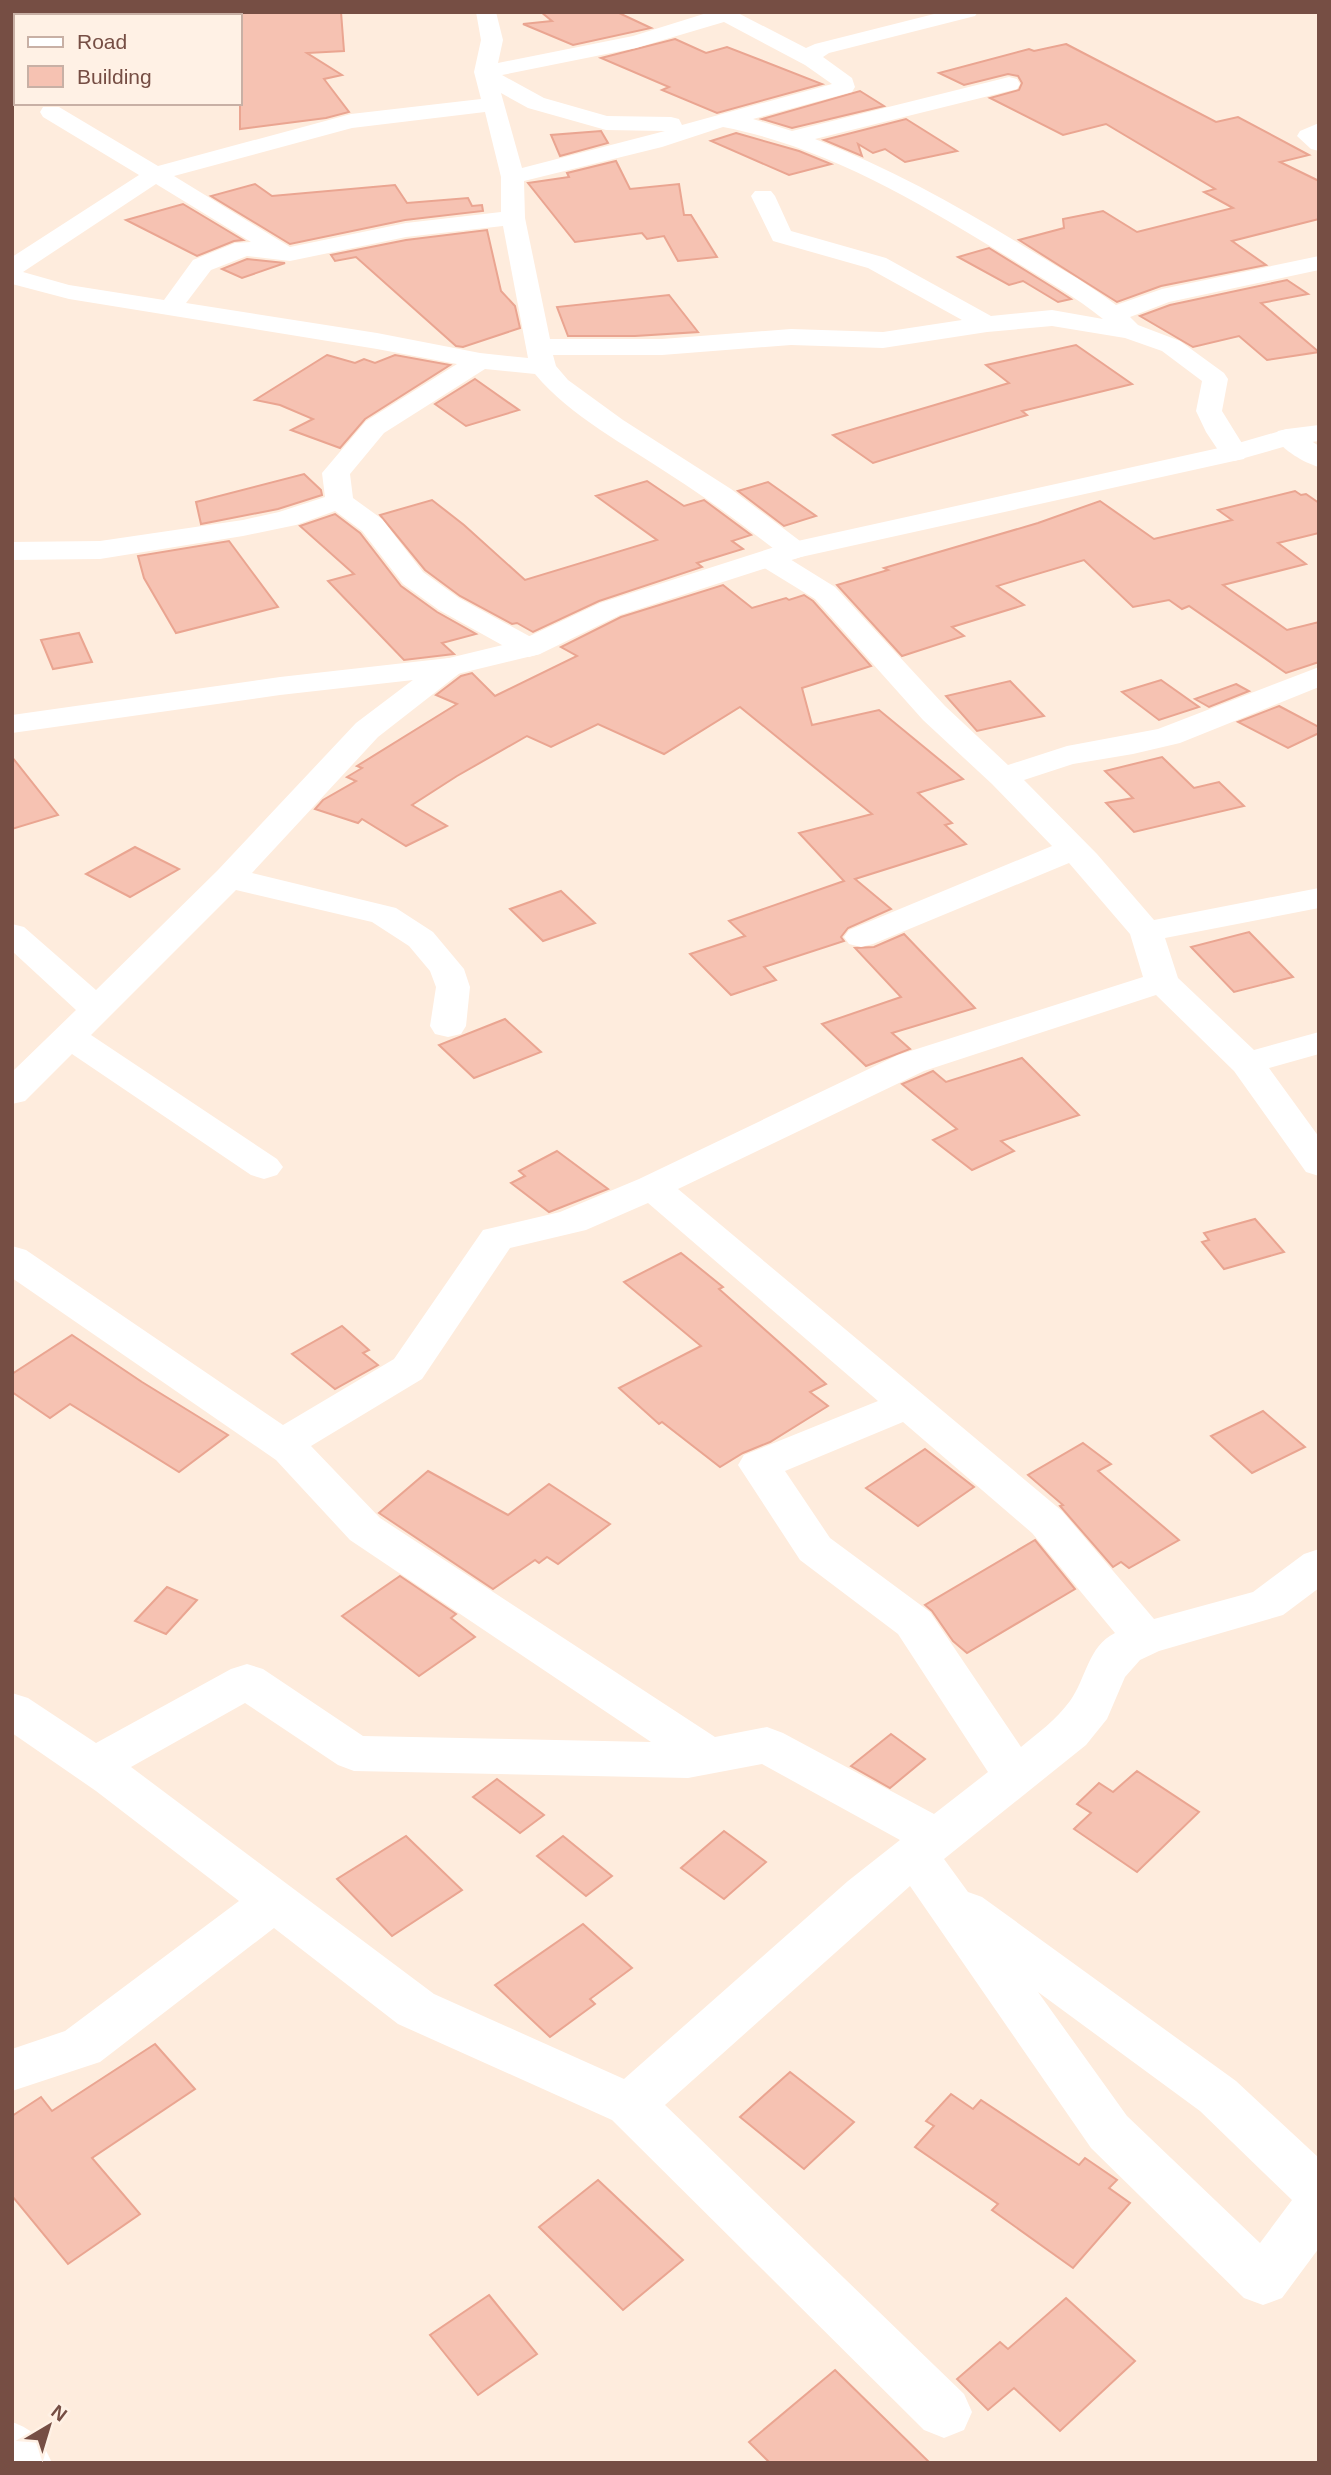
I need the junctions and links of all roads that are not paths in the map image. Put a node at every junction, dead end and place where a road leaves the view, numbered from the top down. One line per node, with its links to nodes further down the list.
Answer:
1 (486, 12): 5 (street)
2 (968, 12): 4 (street)
3 (722, 13): 4 (street); 5 (street)
4 (813, 60): 9 (street)
5 (486, 74): 7 (street); 9 (street)
6 (1009, 84): 11 (street)
7 (494, 104): 13 (street); 14 (street)
8 (51, 112): 13 (street)
9 (714, 123): 11 (street); 14 (street)
10 (1319, 130): 12 (street)
11 (793, 138): 21 (street)
12 (1319, 144)
13 (156, 174): 17 (street); 19 (street)
14 (513, 177): 16 (street)
15 (763, 196): 23 (street)
16 (513, 218): 17 (street); 24 (street)
17 (289, 254): 20 (street)
18 (1319, 263): 21 (street)
19 (14, 276): 20 (street)
20 (171, 307): 25 (street)
21 (1113, 316): 22 (street); 22 (street); 28 (street)
22 (1052, 318): 23 (street)
23 (987, 324): 24 (street)
24 (541, 357): 25 (street); 32 (street)
25 (480, 361): 30 (street)
26 (1319, 433): 27 (street)
27 (1287, 437): 28 (street); 29 (street)
28 (1234, 453): 32 (street)
29 (1319, 460)
30 (339, 501): 31 (street); 33 (street)
31 (12, 551)
32 (783, 555): 33 (street); 37 (street)
33 (529, 649): 34 (street)
34 (449, 667): 36 (street); 39 (street)
35 (1319, 676): 37 (street)
36 (12, 724)
37 (1003, 777): 38 (street)
38 (1072, 850): 41 (street); 43 (street)
39 (229, 878): 45 (street); 46 (street)
40 (1319, 898): 41 (street)
41 (1146, 932): 44 (street)
42 (12, 934): 45 (street)
43 (861, 937)
44 (1162, 982): 49 (street); 53 (street)
45 (96, 1010): 47 (street)
46 (448, 1026)
47 (69, 1037): 50 (street); 52 (street)
48 (1319, 1043): 49 (street)
49 (1247, 1063): 51 (street)
50 (12, 1093)
51 (1319, 1164)
52 (264, 1167)
53 (652, 1187): 55 (street); 56 (street)
54 (12, 1259): 56 (street)
55 (909, 1404): 58 (street); 62 (street)
56 (290, 1450): 60 (street)
57 (1319, 1565): 58 (street)
58 (1145, 1638): 62 (street)
59 (12, 1710): 61 (street)
60 (708, 1756): 61 (street); 63 (street)
61 (94, 1766): 64 (street)
62 (1016, 1777): 63 (street)
63 (930, 1861): 66 (street); 67 (street); 68 (street)
64 (274, 1901): 65 (street); 66 (street)
65 (12, 2070)
66 (630, 2105): 69 (street)
67 (1319, 2192)
68 (1319, 2206)
69 (944, 2412)
70 (12, 2448): 71 (street)
71 (24, 2463)

